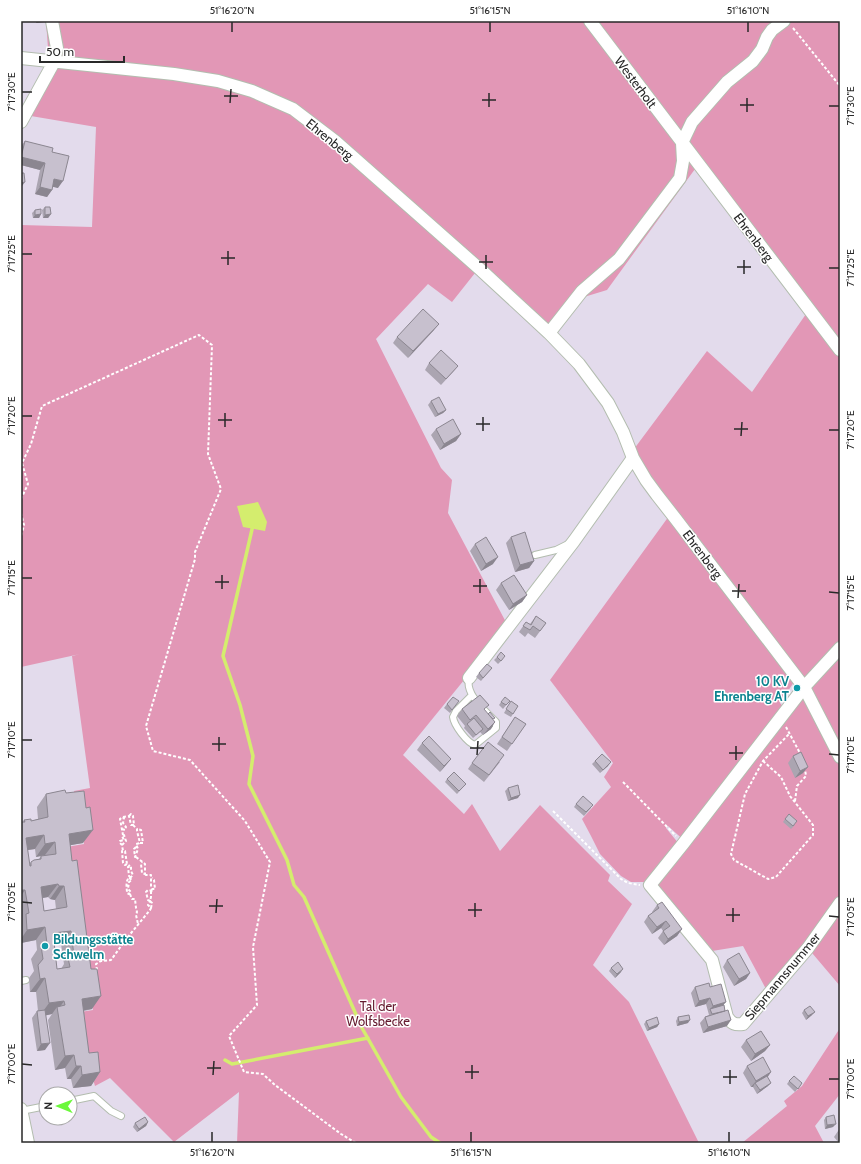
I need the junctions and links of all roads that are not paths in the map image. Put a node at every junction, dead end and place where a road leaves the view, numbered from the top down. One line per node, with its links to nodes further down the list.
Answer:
1 (52, 21): 5 (street)
2 (590, 21): 7 (street, Westerholt)
3 (788, 24): 7 (street)
4 (21, 58): 5 (street, Ehrenberg)
5 (54, 62): 6 (street); 8 (street, Ehrenberg)
6 (21, 122)
7 (682, 143): 8 (street); 9 (street, Ehrenberg)
8 (549, 333): 10 (street, Ehrenberg)
9 (840, 350)
10 (633, 458): 11 (street); 15 (street, Ehrenberg)
11 (574, 541): 12 (lane); 14 (street)
12 (535, 555)
13 (840, 648): 15 (street)
14 (469, 678): 16 (lane)
15 (804, 687): 17 (street, Ehrenberg); 18 (street, Siepmannsnummer)
16 (472, 694): 16 (lane)
17 (840, 758)
18 (840, 903)
19 (78, 1099): 22 (lane)
20 (38, 1107): 21 (lane)
21 (21, 1110): 23 (street)
22 (121, 1116)
23 (28, 1143)

